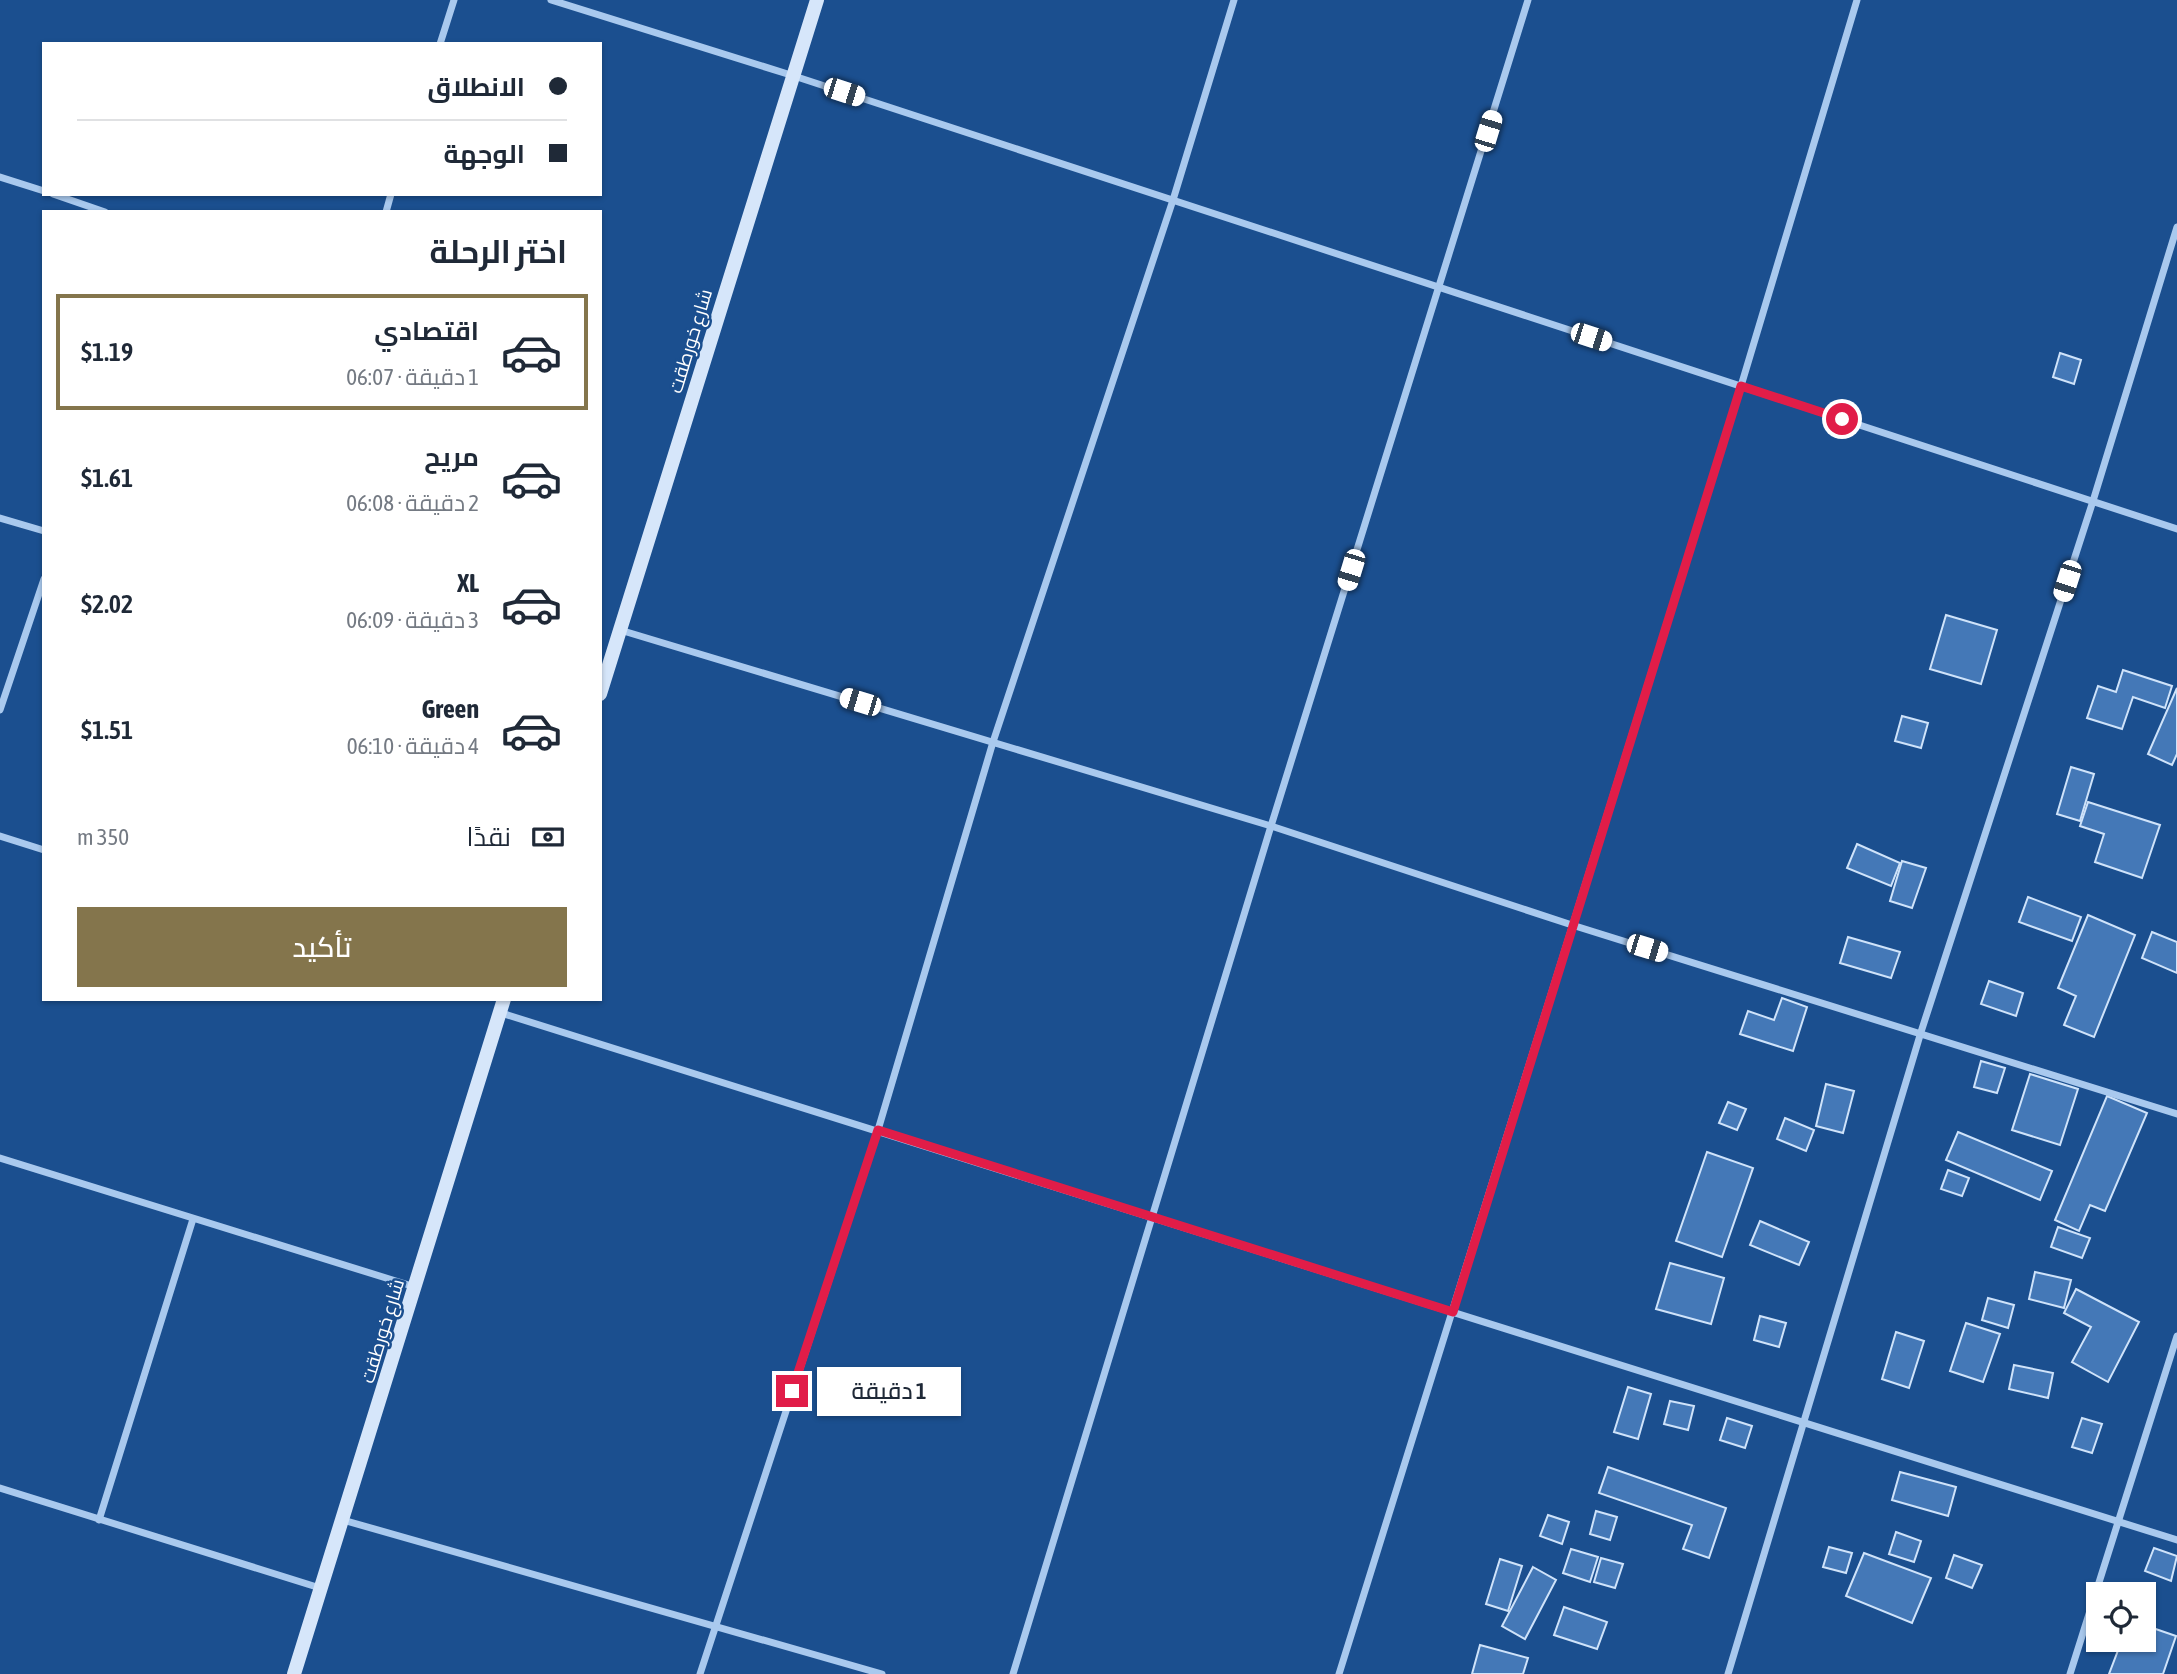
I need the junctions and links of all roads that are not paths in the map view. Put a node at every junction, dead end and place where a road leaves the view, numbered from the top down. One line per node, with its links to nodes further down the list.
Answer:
1 (454, 0): 7 (street)
2 (551, 0): 8 (street)
3 (817, 0): 8 (street, شارع خورطقت)
4 (1234, 0): 12 (street)
5 (1528, 0): 15 (street)
6 (1857, 0): 16 (street)
7 (441, 42)
8 (794, 76): 12 (street); 22 (street, شارع خورطقت)
9 (0, 177): 10 (street)
10 (42, 190)
11 (59, 196): 13 (street)
12 (1173, 200): 15 (street); 25 (street)
13 (99, 210)
14 (2177, 227): 17 (street)
15 (1440, 287): 16 (street); 26 (street)
16 (1741, 386): 17 (street); 29 (street)
17 (2093, 501): 19 (street); 31 (street)
18 (0, 518): 20 (street)
19 (2177, 529)
20 (42, 530)
21 (42, 585): 24 (street)
22 (620, 630): 23 (street, شارع خورطقت); 25 (street)
23 (602, 688)
24 (0, 710)
25 (993, 742): 26 (street); 33 (street)
26 (1271, 826): 29 (street); 35 (street)
27 (0, 836): 28 (street)
28 (42, 849)
29 (1572, 925): 31 (street); 38 (street)
30 (501, 1006): 33 (street); 37 (street, شارع خورطقت)
31 (1921, 1032): 32 (street); 40 (street)
32 (2177, 1114)
33 (878, 1130): 35 (street); 47 (street)
34 (0, 1158): 36 (street)
35 (1153, 1217): 38 (street); 51 (street)
36 (193, 1219): 37 (street); 42 (street)
37 (416, 1287): 43 (street, شارع خورطقت)
38 (1453, 1312): 40 (street); 52 (street)
39 (2177, 1336): 44 (street)
40 (1802, 1421): 44 (street); 53 (street)
41 (0, 1488): 42 (street)
42 (99, 1520): 46 (street)
43 (343, 1520): 46 (street, شارع خورطقت); 47 (street)
44 (2116, 1522): 45 (street); 54 (street)
45 (2177, 1540)
46 (320, 1588): 48 (street, شارع خورطقت)
47 (715, 1625): 49 (street); 50 (street)
48 (294, 1674)
49 (700, 1674)
50 (882, 1674)
51 (1013, 1674)
52 (1339, 1674)
53 (1728, 1674)
54 (2070, 1674)

